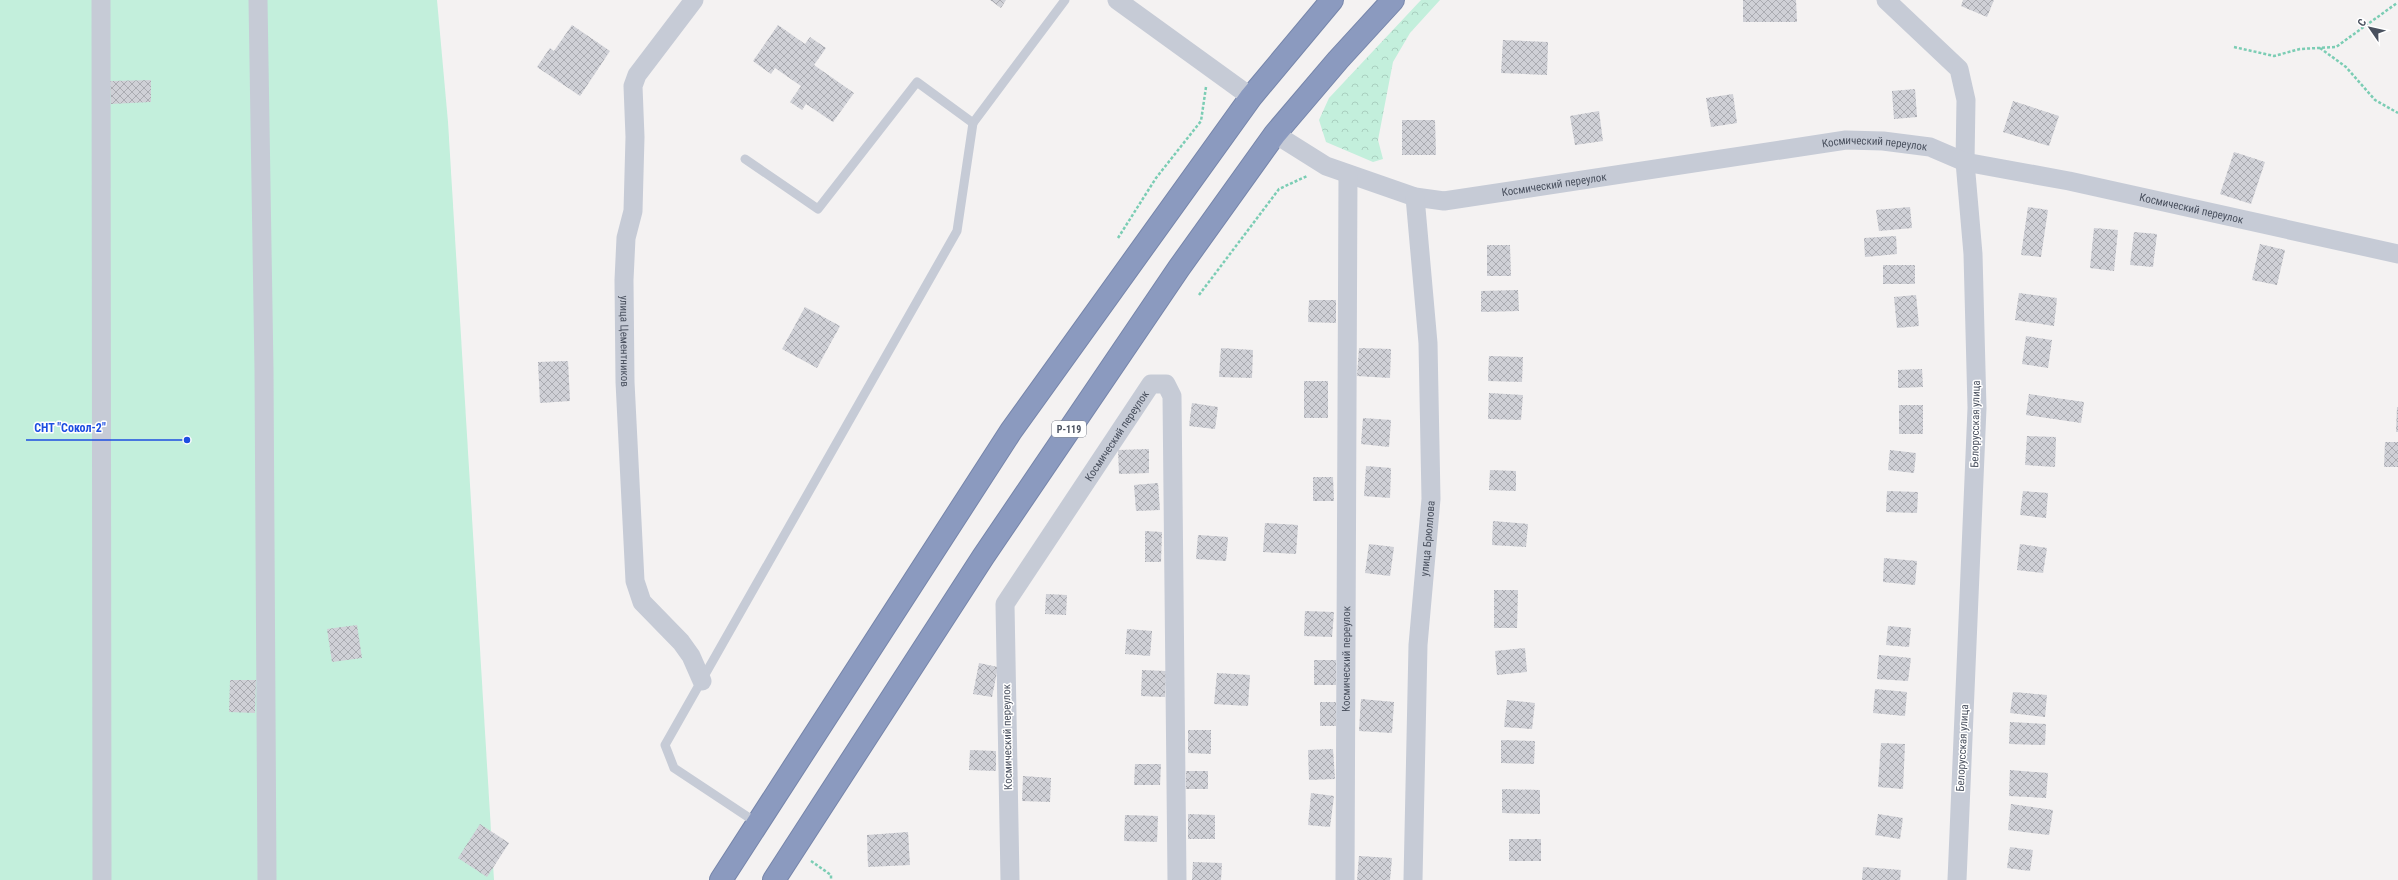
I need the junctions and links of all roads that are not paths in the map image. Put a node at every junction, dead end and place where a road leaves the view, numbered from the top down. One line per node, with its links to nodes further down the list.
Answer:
1 (101, 0): 19 (street)
2 (258, 0): 20 (street)
3 (694, 0): 17 (street, улица Цементников)
4 (1065, 0): 10 (lane)
5 (1117, 0): 9 (street)
6 (1332, 0): 9 (highway)
7 (1393, 0): 11 (highway, Р-119)
8 (1886, 0): 13 (street, Белорусская улица)
9 (1251, 97): 18 (highway)
10 (974, 124): 12 (lane); 17 (lane)
11 (1275, 134): 14 (street, Космический переулок); 22 (highway, Р-119)
12 (745, 159)
13 (1965, 162): 15 (street, Космический переулок); 16 (street, Космический переулок); 27 (street, Белорусская улица)
14 (1348, 174): 15 (street, Космический переулок); 25 (street, Космический переулок)
15 (1415, 197): 26 (street, улица Брюллова)
16 (2398, 254)
17 (702, 681): 18 (lane)
18 (758, 824): 21 (highway)
19 (102, 880)
20 (267, 880)
21 (721, 880)
22 (774, 880)
23 (1010, 880): 24 (street, Космический переулок)
24 (1177, 880)
25 (1345, 880)
26 (1413, 880)
27 (1957, 880)

